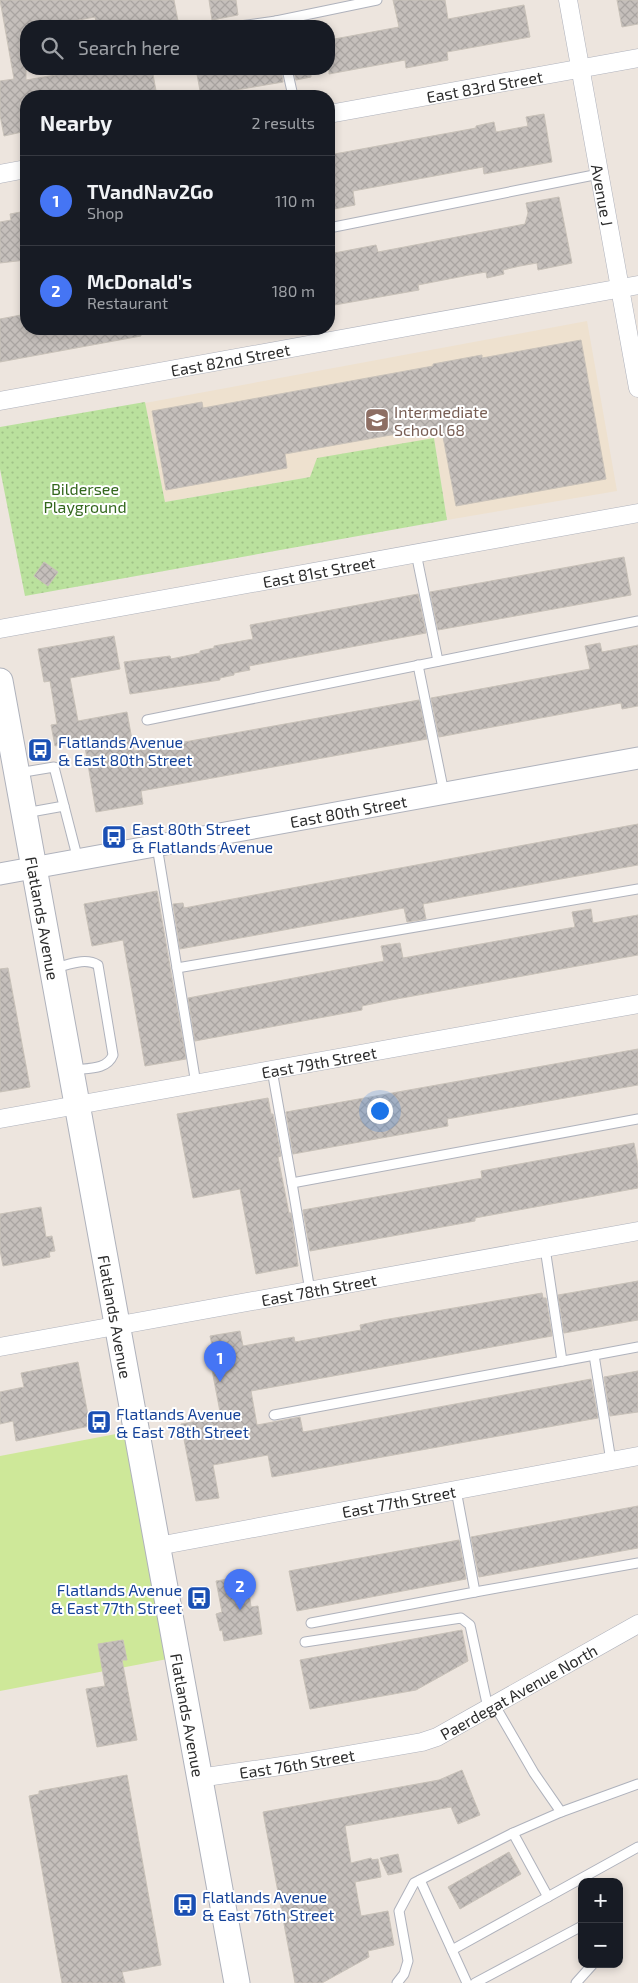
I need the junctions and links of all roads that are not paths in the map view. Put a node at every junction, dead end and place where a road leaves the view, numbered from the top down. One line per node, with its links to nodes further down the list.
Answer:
1 (376, 0): 3 (lane)
2 (568, 0): 5 (street, Avenue J)
3 (294, 20)
4 (638, 58): 5 (street, East 83rd Street)
5 (581, 68): 8 (street, East 83rd Street); 11 (street, Avenue J)
6 (288, 75): 7 (lane)
7 (292, 90)
8 (335, 113)
9 (20, 170): 10 (street)
10 (0, 174)
11 (599, 174): 12 (lane); 14 (street, Avenue J)
12 (335, 227)
13 (638, 285): 14 (street, East 82nd Street)
14 (620, 288): 15 (street, Avenue J); 17 (street, East 82nd Street)
15 (634, 346): 16 (street, Avenue J)
16 (638, 388)
17 (0, 401)
18 (638, 513): 19 (street, East 81st Street)
19 (416, 553): 21 (street, East 81st Street); 22 (lane)
20 (638, 621): 22 (lane)
21 (0, 629)
22 (438, 661): 23 (lane)
23 (418, 665): 25 (lane); 28 (lane)
24 (0, 681): 27 (main road, Flatlands Avenue)
25 (147, 720)
26 (638, 758): 28 (street, East 80th Street)
27 (17, 773): 29 (lane); 30 (main road, Flatlands Avenue)
28 (444, 793): 31 (street, East 80th Street)
29 (64, 806): 30 (lane); 32 (lane)
30 (24, 813): 33 (main road, Flatlands Avenue)
31 (158, 846): 32 (street, East 80th Street); 37 (lane)
32 (78, 860): 33 (street, East 80th Street)
33 (34, 868): 34 (street, East 80th Street); 36 (main road, Flatlands Avenue)
34 (0, 874)
35 (638, 889): 37 (lane)
36 (52, 968): 39 (main road, Flatlands Avenue); 39 (lane)
37 (177, 968): 41 (lane)
38 (638, 1004): 40 (street, East 79th Street)
39 (71, 1070): 42 (main road, Flatlands Avenue)
40 (272, 1070): 41 (street, East 79th Street); 45 (lane)
41 (196, 1084): 42 (street, East 79th Street)
42 (77, 1105): 43 (street, East 79th Street); 49 (main road, Flatlands Avenue)
43 (0, 1119)
44 (638, 1119): 45 (lane)
45 (292, 1183): 48 (lane)
46 (638, 1231): 47 (street, East 78th Street)
47 (545, 1248): 48 (street, East 78th Street); 53 (lane)
48 (310, 1291): 49 (street, East 78th Street)
49 (117, 1326): 50 (street, East 78th Street); 58 (main road, Flatlands Avenue)
50 (0, 1347)
51 (638, 1347): 52 (lane)
52 (594, 1355): 53 (lane); 56 (lane)
53 (562, 1361): 54 (lane)
54 (274, 1415)
55 (638, 1456): 56 (street, East 77th Street)
56 (611, 1461): 57 (street, East 77th Street)
57 (456, 1490): 58 (street, East 77th Street); 60 (lane)
58 (158, 1546): 66 (main road, Flatlands Avenue)
59 (638, 1563): 60 (lane)
60 (475, 1592): 61 (lane)
61 (311, 1623)
62 (638, 1624): 64 (street, Paerdegat Avenue North)
63 (304, 1642): 64 (lane)
64 (491, 1706): 65 (street, Paerdegat Avenue North); 68 (lane)
65 (394, 1747): 66 (street, East 76th Street)
66 (199, 1778): 76 (main road, Flatlands Avenue)
67 (638, 1784): 68 (lane)
68 (561, 1812): 69 (lane)
69 (513, 1833): 71 (lane); 72 (lane)
70 (638, 1847): 72 (lane)
71 (420, 1880): 74 (lane); 77 (lane)
72 (548, 1897): 74 (lane)
73 (578, 1928): 79 (lane)
74 (452, 1950): 78 (lane)
75 (589, 1968): 80 (lane)
76 (237, 1983)
77 (397, 1983)
78 (467, 1983)
79 (475, 1983)
80 (576, 1983)

